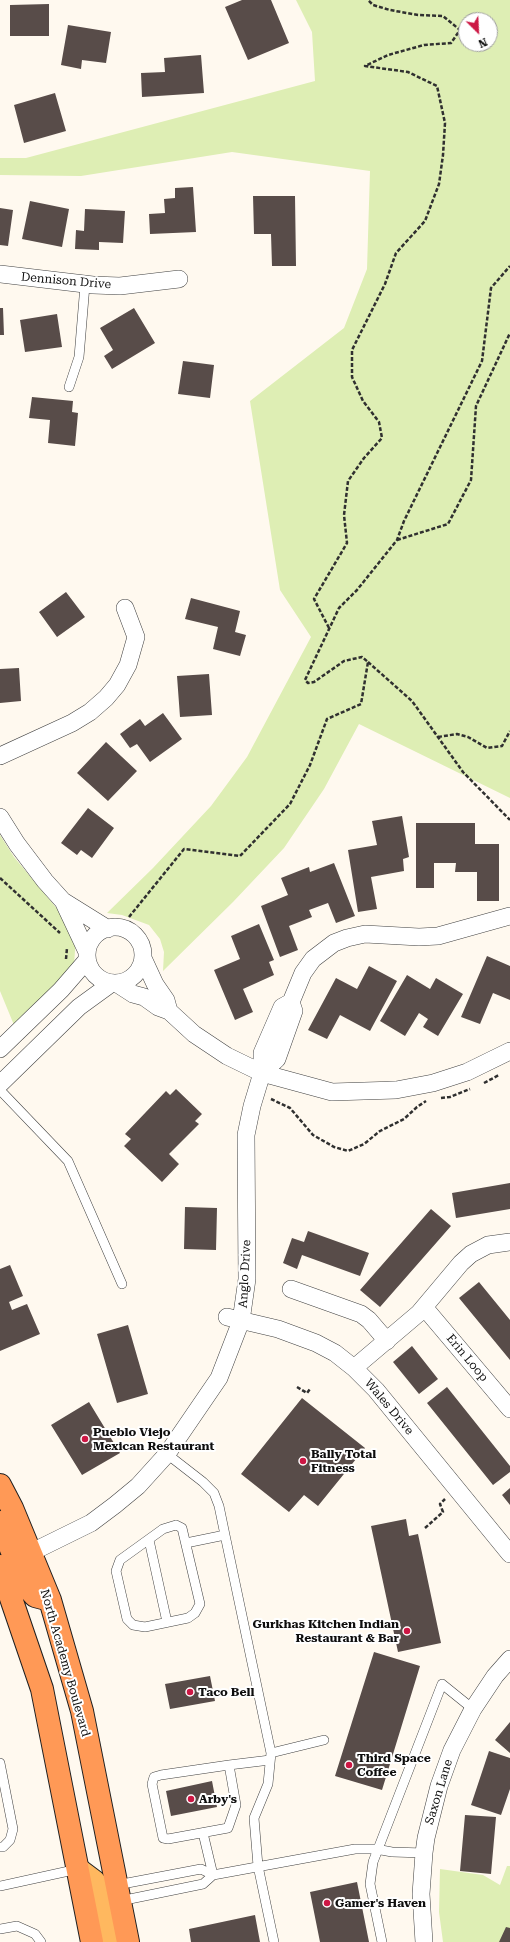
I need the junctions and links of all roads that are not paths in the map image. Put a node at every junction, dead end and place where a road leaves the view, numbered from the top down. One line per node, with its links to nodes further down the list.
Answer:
1 (0, 274): 3 (street, Dennison Drive)
2 (179, 278): 3 (street, Dennison Drive)
3 (85, 284): 4 (lane)
4 (69, 387)
5 (125, 608): 6 (street)
6 (0, 756)
7 (0, 818): 8 (street)
8 (63, 901): 10 (street); 11 (street)
9 (510, 916): 17 (street)
10 (108, 929): 11 (street); 12 (street)
11 (87, 956): 13 (street); 15 (street)
12 (143, 958): 13 (street); 14 (street)
13 (114, 983): 14 (street); 18 (street)
14 (169, 1011): 17 (street)
15 (0, 1049)
16 (510, 1051): 17 (street)
17 (262, 1073): 24 (street, Anglo Drive)
18 (0, 1084)
19 (0, 1090): 21 (lane)
20 (510, 1242): 23 (street)
21 (122, 1284)
22 (292, 1289): 25 (street)
23 (424, 1308): 25 (street); 27 (street, Erin Loop)
24 (234, 1319): 26 (street, Wales Drive); 28 (street, Anglo Drive)
25 (387, 1340): 26 (street)
26 (354, 1368): 35 (street, Wales Drive)
27 (510, 1409)
28 (167, 1454): 31 (lane); 34 (street, Anglo Drive)
29 (0, 1485): 34 (highway, North Academy Boulevard)
30 (0, 1522): 37 (highway)
31 (225, 1535): 33 (lane); 42 (lane)
32 (148, 1540): 33 (lane); 38 (lane); 38 (lane)
33 (186, 1542): 38 (lane)
34 (30, 1553): 37 (highway, North Academy Boulevard)
35 (510, 1554)
36 (0, 1566): 50 (highway)
37 (50, 1600): 53 (highway, North Academy Boulevard)
38 (167, 1622)
39 (510, 1659): 40 (street, Saxon Lane)
40 (474, 1709): 47 (lane); 48 (street, Saxon Lane)
41 (324, 1740): 42 (lane)
42 (271, 1756): 44 (lane); 49 (lane)
43 (0, 1763): 46 (lane)
44 (229, 1765): 45 (lane); 45 (lane)
45 (203, 1833): 51 (lane)
46 (0, 1847)
47 (376, 1849): 48 (lane); 49 (lane); 60 (lane)
48 (424, 1853): 61 (street, Saxon Lane)
49 (258, 1866): 51 (lane); 59 (lane)
50 (78, 1869): 52 (lane); 56 (highway); 57 (main road)
51 (213, 1875): 53 (lane); 53 (lane)
52 (0, 1886)
53 (118, 1893): 58 (highway, North Academy Boulevard)
54 (0, 1929): 55 (lane)
55 (41, 1942)
56 (92, 1942)
57 (110, 1942)
58 (128, 1942)
59 (274, 1942)
60 (382, 1942)
61 (424, 1942)

